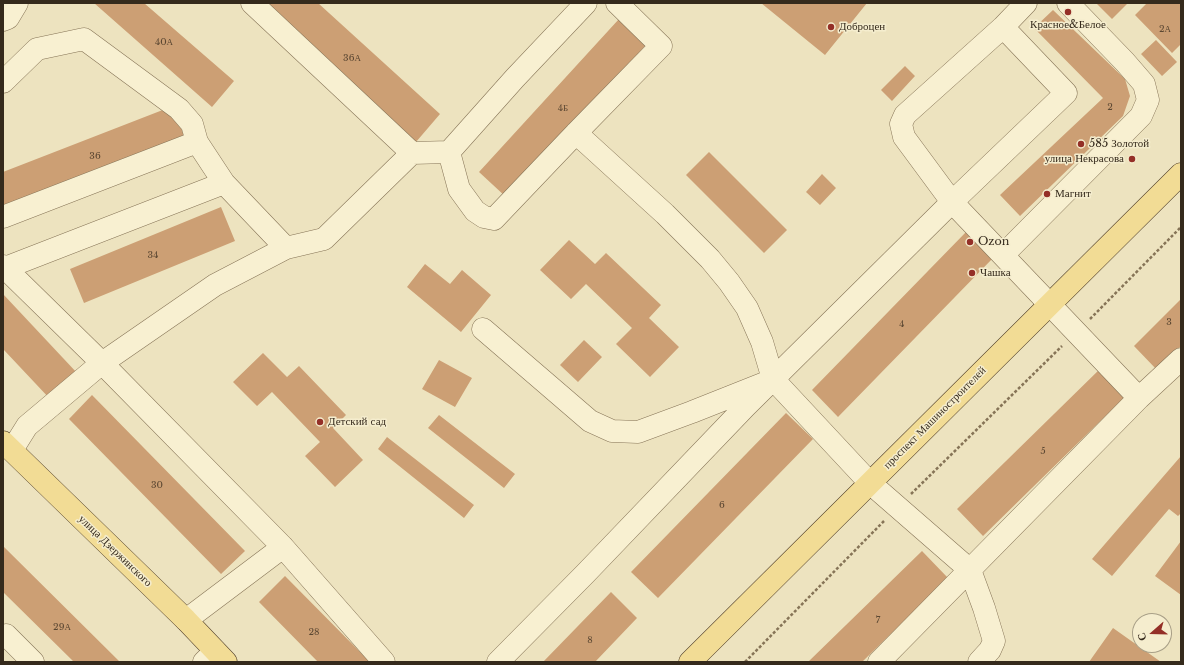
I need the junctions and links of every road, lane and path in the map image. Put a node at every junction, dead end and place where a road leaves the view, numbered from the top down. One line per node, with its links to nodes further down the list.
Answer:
1 (17, 3): 7 (street)
2 (252, 3): 13 (street)
3 (586, 3): 12 (street)
4 (617, 3): 10 (street)
5 (1026, 3): 8 (street)
6 (1068, 3): 20 (street)
7 (3, 20)
8 (1003, 27): 16 (street); 16 (street)
9 (3, 82): 11 (street)
10 (576, 133): 12 (street); 27 (street)
11 (197, 142): 15 (street); 17 (street)
12 (449, 152): 13 (street)
13 (412, 154): 19 (street)
14 (1181, 174): 22 (main road, проспект Машиностроителей)
15 (224, 183): 19 (street); 21 (street)
16 (952, 202): 20 (street); 27 (street)
17 (3, 217)
18 (1181, 227): 24 (path)
19 (286, 248): 26 (street)
20 (1003, 255): 22 (street)
21 (4, 267): 26 (street)
22 (1050, 304): 24 (street); 30 (main road, проспект Машиностроителей)
23 (483, 329): 27 (street)
24 (1077, 332): 28 (street); 31 (path)
25 (1181, 359): 28 (street)
26 (102, 363): 29 (street); 32 (street)
27 (773, 379): 30 (street); 40 (street)
28 (1139, 398): 33 (street)
29 (7, 446): 34 (main road, улица Дзержинского)
30 (870, 483): 31 (street); 37 (main road, проспект Машиностроителей)
31 (898, 507): 33 (street); 41 (path)
32 (283, 547): 34 (street); 39 (street)
33 (970, 570): 42 (street); 43 (street)
34 (186, 620): 36 (main road, улица Дзержинского)
35 (6, 635): 38 (street)
36 (215, 658)
37 (693, 661)
38 (33, 662)
39 (384, 662)
40 (498, 662)
41 (745, 662)
42 (879, 662)
43 (979, 662)

